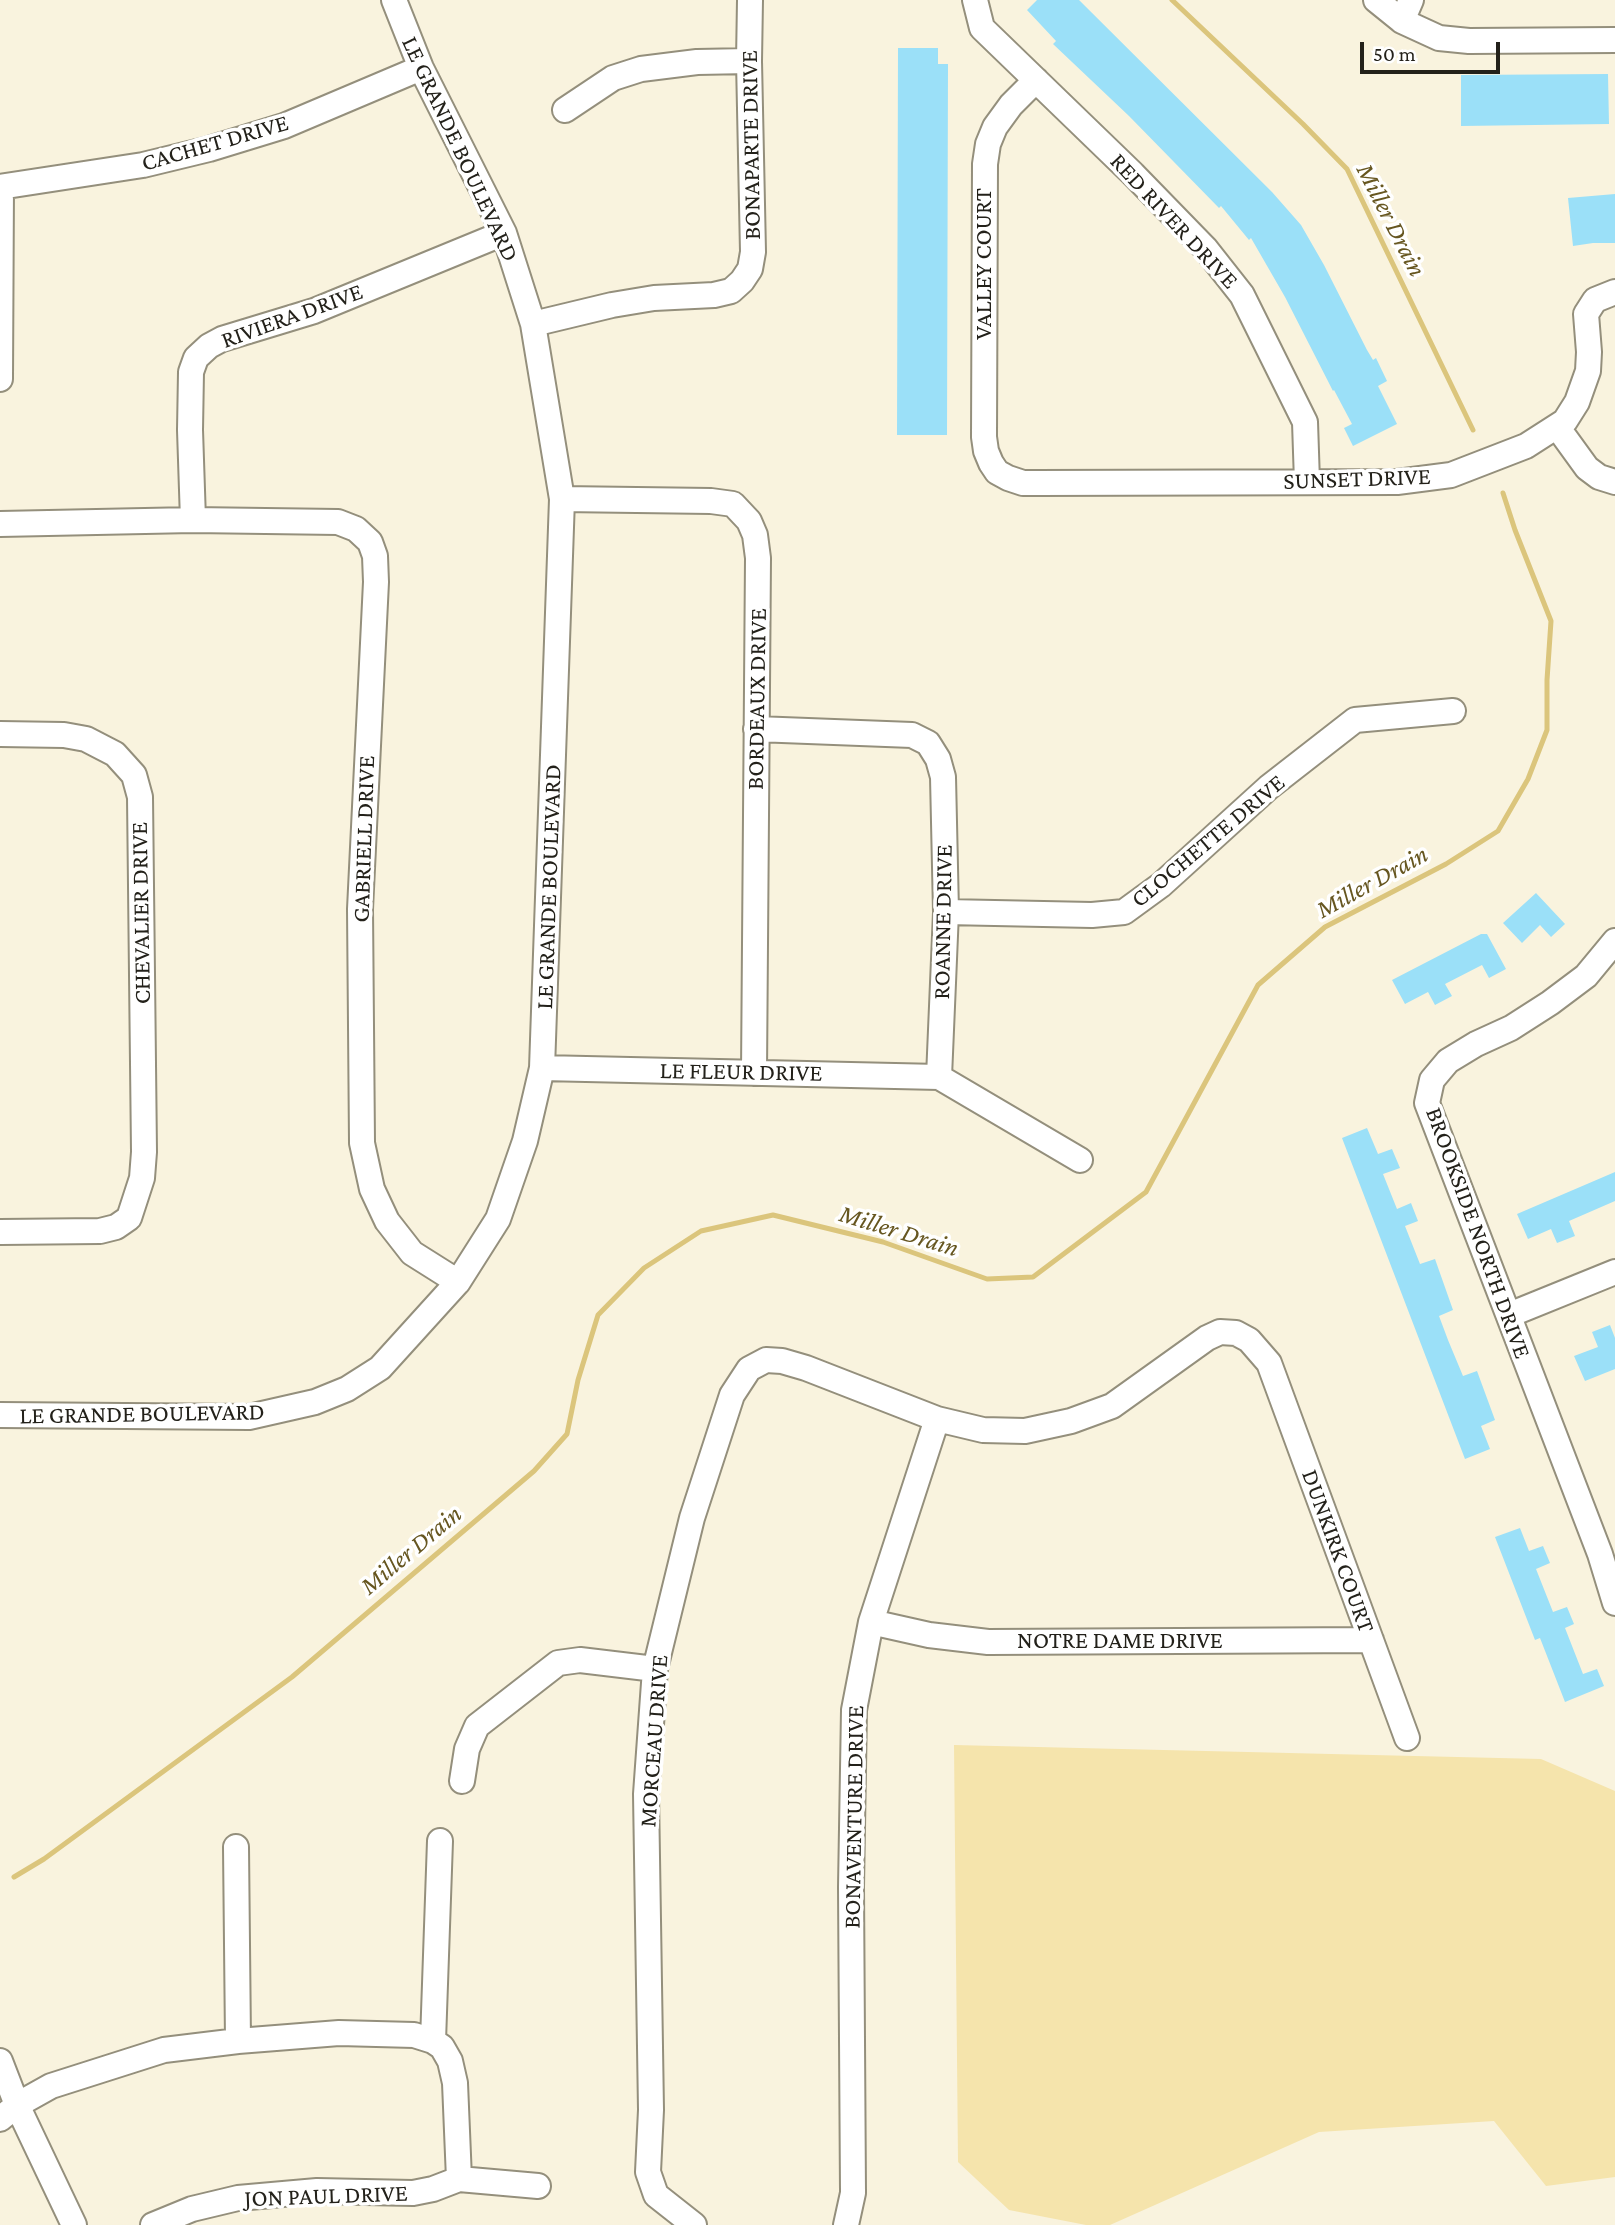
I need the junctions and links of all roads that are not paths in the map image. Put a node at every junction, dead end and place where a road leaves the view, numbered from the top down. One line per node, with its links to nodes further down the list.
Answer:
1 (394, 0): 8 (street, LE GRANDE BOULEVARD)
2 (750, 0): 7 (street, BONAPARTE DRIVE)
3 (975, 0): 9 (street, RED RIVER DRIVE)
4 (1376, 0): 5 (street)
5 (1407, 11): 6 (street)
6 (1615, 40)
7 (749, 61): 10 (street); 14 (street, BONAPARTE DRIVE)
8 (421, 68): 11 (street, CACHET DRIVE); 12 (street, LE GRANDE BOULEVARD)
9 (1036, 80): 17 (street, VALLEY COURT); 18 (street, RED RIVER DRIVE)
10 (565, 110)
11 (1, 187): 15 (street)
12 (504, 233): 14 (street, LE GRANDE BOULEVARD); 21 (street, RIVIERA DRIVE)
13 (1615, 292): 16 (street, SUNSET DRIVE)
14 (533, 324): 20 (street, LE GRANDE BOULEVARD)
15 (0, 379)
16 (1558, 428): 18 (street, SUNSET DRIVE); 19 (street)
17 (991, 463): 18 (street, SUNSET DRIVE)
18 (1307, 482)
19 (1615, 482)
20 (562, 499): 24 (street, BORDEAUX DRIVE); 28 (street, LE GRANDE BOULEVARD)
21 (194, 520): 22 (street); 34 (street, GABRIELL DRIVE)
22 (0, 524)
23 (1453, 711): 26 (street, CLOCHETTE DRIVE)
24 (756, 729): 26 (street, ROANNE DRIVE); 29 (street, BORDEAUX DRIVE)
25 (0, 734): 32 (street, CHEVALIER DRIVE)
26 (946, 912): 30 (street, ROANNE DRIVE)
27 (1615, 941): 35 (street, BROOKSIDE NORTH DRIVE)
28 (542, 1068): 29 (street, LE FLEUR DRIVE); 34 (street, LE GRANDE BOULEVARD)
29 (754, 1073): 30 (street, LE FLEUR DRIVE)
30 (939, 1077): 31 (street)
31 (1080, 1160)
32 (0, 1232)
33 (1615, 1272): 35 (street)
34 (458, 1282): 37 (street, LE GRANDE BOULEVARD)
35 (1509, 1315): 39 (street, BROOKSIDE NORTH DRIVE)
36 (1269, 1363): 38 (street, MORCEAU DRIVE); 42 (street, DUNKIRK COURT)
37 (0, 1415)
38 (937, 1419): 41 (street, BONAVENTURE DRIVE); 43 (street, MORCEAU DRIVE)
39 (1607, 1551): 40 (street, BROOKSIDE NORTH DRIVE)
40 (1615, 1603)
41 (871, 1622): 42 (street, NOTRE DAME DRIVE); 57 (street, BONAVENTURE DRIVE)
42 (1371, 1640): 44 (street, DUNKIRK COURT)
43 (655, 1669): 45 (street); 56 (street, MORCEAU DRIVE)
44 (1407, 1738)
45 (462, 1782)
46 (440, 1841): 49 (street)
47 (236, 1847): 48 (street)
48 (238, 2040): 49 (street); 51 (street)
49 (433, 2041): 52 (street)
50 (0, 2061): 51 (street)
51 (8, 2112): 54 (street)
52 (459, 2179): 53 (street); 55 (street, JON PAUL DRIVE)
53 (538, 2186)
54 (74, 2225)
55 (153, 2225)
56 (694, 2225)
57 (846, 2225)

